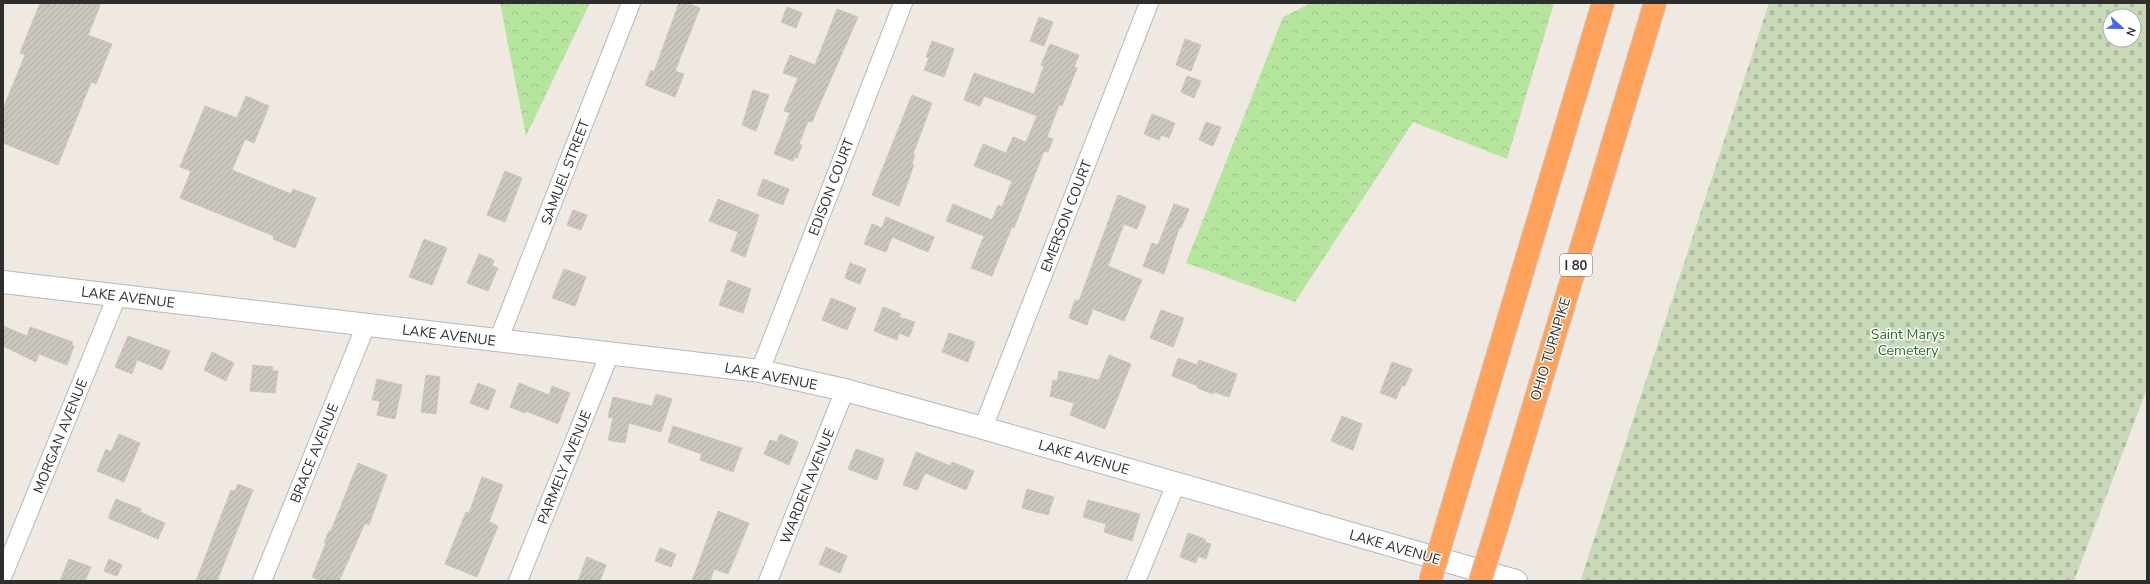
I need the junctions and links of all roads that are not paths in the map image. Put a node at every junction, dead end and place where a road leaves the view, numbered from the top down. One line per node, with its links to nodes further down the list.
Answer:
1 (631, 3): 9 (street, SAMUEL STREET)
2 (903, 3): 11 (street, EDISON COURT)
3 (1149, 3): 13 (street, EMERSON COURT)
4 (1603, 3): 20 (highway, bridge)
5 (1655, 3): 21 (highway, OHIO TURNPIKE / I 80, bridge)
6 (3, 282): 7 (street, LAKE AVENUE)
7 (117, 296): 8 (street, LAKE AVENUE); 15 (street, MORGAN AVENUE)
8 (366, 325): 9 (street, LAKE AVENUE); 16 (street, BRACE AVENUE)
9 (498, 341): 10 (street, LAKE AVENUE)
10 (610, 353): 11 (street, LAKE AVENUE); 17 (street, PARMELY AVENUE)
11 (760, 372): 12 (street, LAKE AVENUE)
12 (845, 390): 13 (street, LAKE AVENUE); 18 (street, WARDEN AVENUE)
13 (983, 428): 14 (street, LAKE AVENUE)
14 (1176, 484): 19 (street); 22 (street, LAKE AVENUE)
15 (3, 576)
16 (262, 581)
17 (518, 581)
18 (768, 581)
19 (1136, 581)
20 (1430, 581)
21 (1480, 581)
22 (1516, 581)

